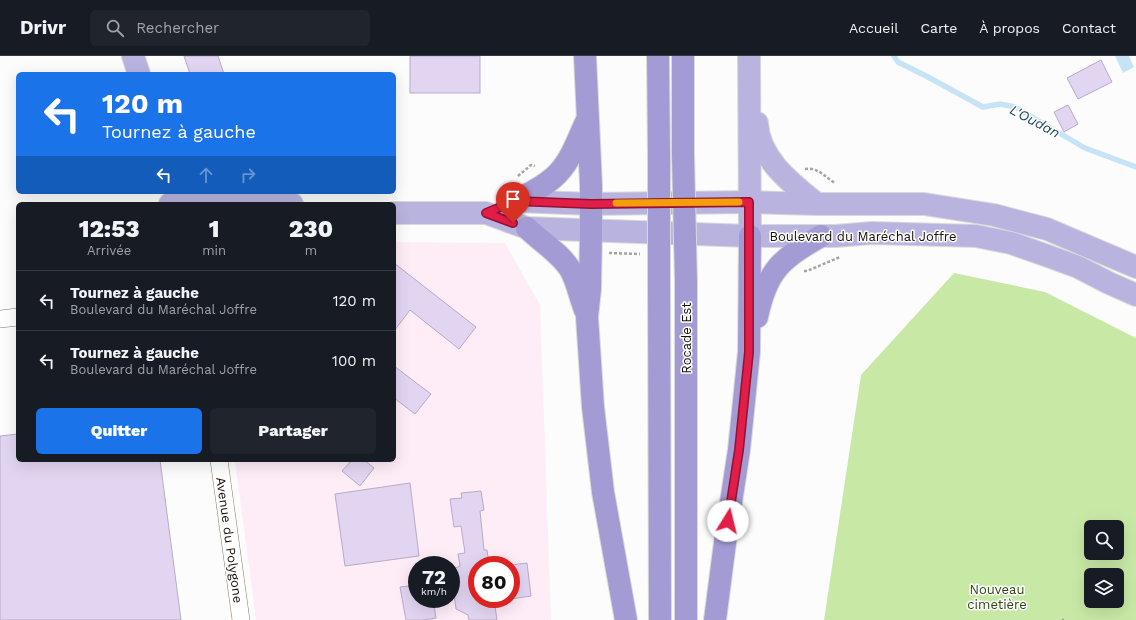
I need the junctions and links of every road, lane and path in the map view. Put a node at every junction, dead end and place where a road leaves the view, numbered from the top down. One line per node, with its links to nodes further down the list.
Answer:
1 (133, 56): 7 (main road)
2 (585, 56): 8 (highway)
3 (658, 56): 33 (highway, Rocade Est, bridge)
4 (683, 56): 34 (highway, Rocade Est, bridge)
5 (749, 56): 15 (main road)
6 (753, 56): 17 (main road)
7 (138, 72)
8 (588, 119): 12 (highway); 16 (highway)
9 (186, 194): 13 (main road)
10 (207, 194): 11 (main road)
11 (216, 198): 14 (main road)
12 (515, 201): 16 (main road, Boulevard du Maréchal Joffre); 19 (main road, Boulevard du Maréchal Joffre)
13 (172, 202)
14 (282, 202)
15 (749, 202): 16 (main road, Boulevard du Maréchal Joffre); 17 (main road, Boulevard du Maréchal Joffre); 22 (main road)
16 (591, 204): 21 (highway)
17 (817, 204): 24 (main road, Boulevard du Maréchal Joffre)
18 (396, 213): 19 (main road, Boulevard du Maréchal Joffre)
19 (486, 213): 20 (main road, Boulevard du Maréchal Joffre)
20 (527, 228): 21 (main road, Boulevard du Maréchal Joffre); 27 (highway)
21 (592, 231): 22 (main road, Boulevard du Maréchal Joffre); 27 (highway)
22 (750, 236): 23 (main road, Boulevard du Maréchal Joffre); 29 (highway)
23 (821, 236): 25 (main road, Boulevard du Maréchal Joffre); 29 (highway)
24 (1136, 267)
25 (1136, 295)
26 (16, 317): 28 (street)
27 (587, 317): 32 (highway)
28 (0, 319)
29 (749, 352): 35 (highway)
30 (218, 462): 31 (street, Avenue du Polygone)
31 (240, 620)
32 (626, 620)
33 (660, 620)
34 (686, 620)
35 (715, 620)

